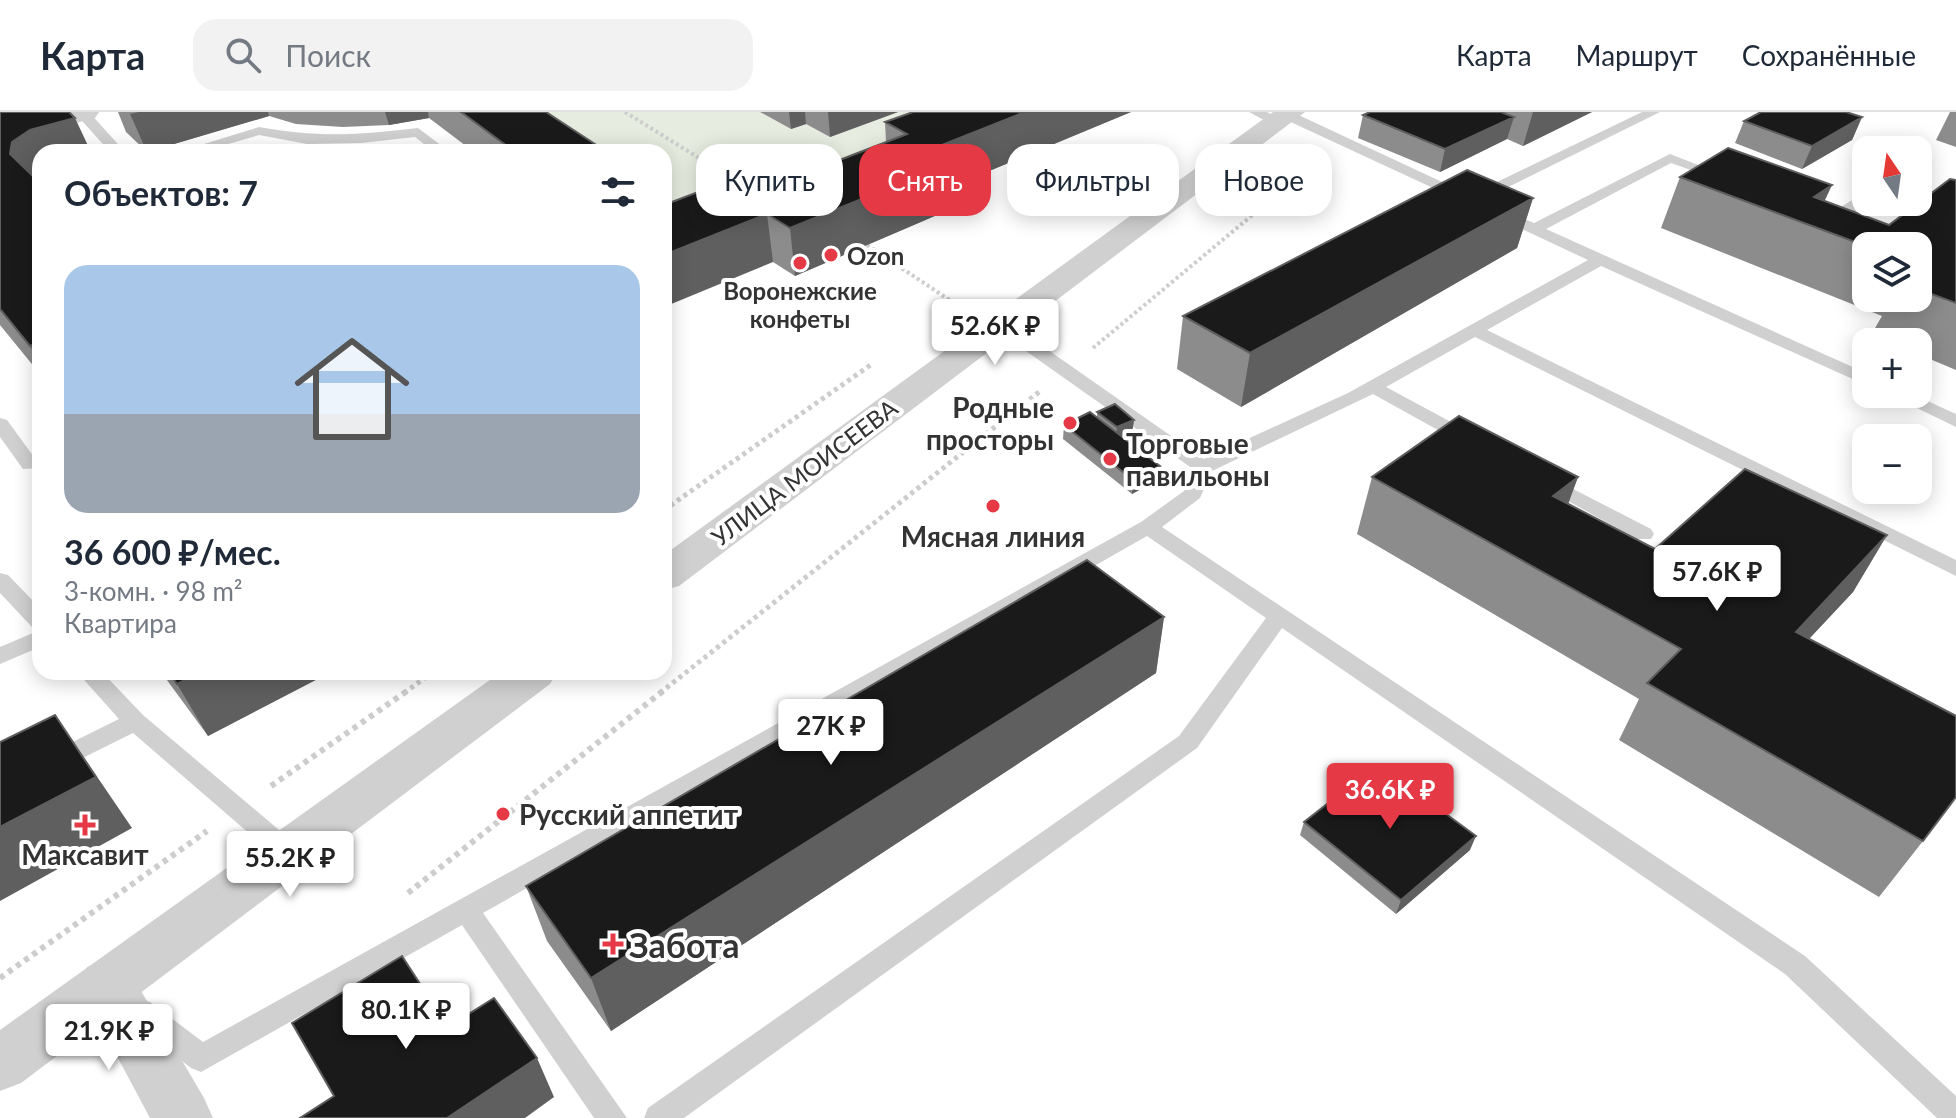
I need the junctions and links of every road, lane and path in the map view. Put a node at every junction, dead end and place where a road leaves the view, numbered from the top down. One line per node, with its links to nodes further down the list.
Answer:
1 (83, 112): 5 (street); 7 (lane)
2 (625, 112): 10 (path)
3 (1653, 112): 12 (lane)
4 (1278, 115): 6 (lane); 21 (street, УЛИЦА МОИСЕЕВА)
5 (0, 135)
6 (1342, 140): 12 (lane); 23 (path)
7 (111, 144)
8 (213, 144): 9 (lane)
9 (433, 144)
10 (696, 156)
11 (1744, 185): 17 (lane)
12 (1471, 200): 17 (lane)
13 (1852, 206): 14 (lane)
14 (1804, 207)
15 (1932, 212): 16 (lane)
16 (1956, 221)
17 (1534, 229): 19 (lane)
18 (867, 245): 20 (path)
19 (1601, 259): 22 (lane); 24 (lane)
20 (957, 305)
21 (1002, 326): 23 (lane); 36 (street, УЛИЦА МОИСЕЕВА)
22 (1474, 330): 25 (lane); 35 (lane)
23 (1066, 371): 31 (lane); 47 (path)
24 (1852, 374)
25 (1373, 387): 29 (lane); 31 (lane)
26 (1928, 408): 27 (lane)
27 (1956, 421)
28 (0, 424): 30 (lane)
29 (1481, 446)
30 (32, 464)
31 (1203, 467): 33 (lane)
32 (1522, 468): 34 (lane)
33 (1148, 527): 39 (lane); 48 (lane)
34 (1644, 534)
35 (1956, 569)
36 (672, 570)
37 (0, 580): 38 (lane)
38 (32, 614)
39 (1279, 616): 51 (lane); 54 (lane)
40 (32, 642): 41 (lane)
41 (0, 656)
42 (96, 680): 44 (lane)
43 (523, 680): 46 (street)
44 (135, 721): 45 (lane); 46 (lane)
45 (0, 789)
46 (289, 853): 49 (street)
47 (399, 901)
48 (466, 910): 49 (lane); 53 (lane)
49 (107, 985): 50 (street); 52 (street)
50 (0, 1064)
51 (1952, 1104)
52 (183, 1118)
53 (612, 1118)
54 (659, 1118)

